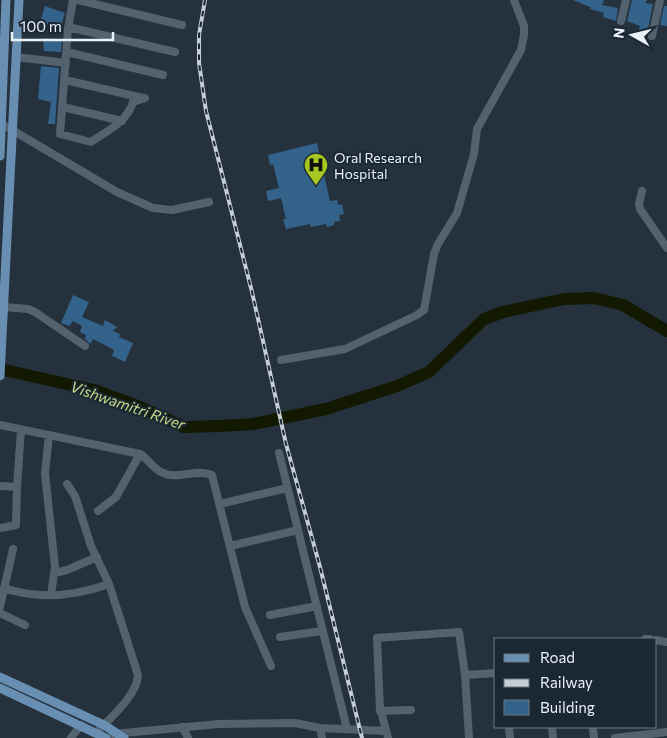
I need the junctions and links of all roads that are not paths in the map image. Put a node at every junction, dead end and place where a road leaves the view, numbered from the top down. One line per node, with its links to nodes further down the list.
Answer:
1 (6, 0): 20 (main road)
2 (18, 0): 14 (main road)
3 (73, 0): 10 (street)
4 (78, 0): 9 (street)
5 (514, 0): 28 (street)
6 (626, 0): 8 (street)
7 (660, 0): 11 (street)
8 (621, 21)
9 (182, 25)
10 (68, 27): 12 (street); 13 (street)
11 (652, 36)
12 (67, 52): 15 (street); 16 (street)
13 (175, 52)
14 (16, 57): 15 (street); 21 (main road)
15 (66, 63): 17 (street)
16 (163, 75)
17 (65, 80): 18 (street); 19 (street)
18 (63, 107): 19 (street); 19 (street)
19 (122, 121)
20 (2, 124): 21 (street); 22 (main road)
21 (13, 130): 24 (street); 26 (main road)
22 (0, 156)
23 (642, 191): 25 (street)
24 (209, 202)
25 (667, 248)
26 (4, 307): 27 (street); 29 (main road)
27 (85, 346)
28 (281, 360)
29 (0, 376)
30 (0, 425): 31 (street)
31 (21, 430): 32 (street); 37 (street)
32 (49, 435): 34 (street); 46 (street)
33 (279, 453): 38 (street)
34 (140, 454): 39 (street); 40 (street)
35 (67, 484): 45 (street)
36 (0, 486): 37 (street)
37 (17, 487): 41 (street)
38 (287, 488): 39 (street); 42 (street)
39 (220, 504): 43 (street)
40 (98, 511)
41 (0, 528)
42 (298, 530): 43 (street); 50 (street)
43 (230, 546): 57 (street)
44 (13, 549): 48 (street)
45 (97, 557): 46 (street); 47 (street)
46 (55, 573): 49 (street)
47 (109, 584): 49 (street); 65 (street)
48 (4, 588): 49 (street); 51 (street)
49 (50, 595)
50 (316, 606): 53 (street); 55 (street)
51 (0, 607)
52 (0, 613): 54 (street)
53 (270, 615)
54 (25, 625)
55 (322, 631): 56 (street); 68 (street)
56 (280, 638)
57 (271, 666)
58 (494, 673): 59 (street)
59 (465, 675): 63 (street); 77 (street)
60 (0, 677): 65 (main road)
61 (0, 688): 64 (main road)
62 (411, 710): 63 (street)
63 (381, 711): 71 (street)
64 (80, 725): 72 (main road); 73 (street)
65 (104, 725): 70 (main road); 72 (street)
66 (182, 726): 67 (street); 70 (street); 75 (street)
67 (320, 728): 68 (street); 76 (street)
68 (347, 729): 71 (street)
69 (667, 732): 78 (street)
70 (115, 733): 72 (street); 74 (main road)
71 (387, 735)
72 (101, 736)
73 (71, 738)
74 (124, 738)
75 (188, 738)
76 (322, 738)
77 (469, 738)
78 (615, 738)

